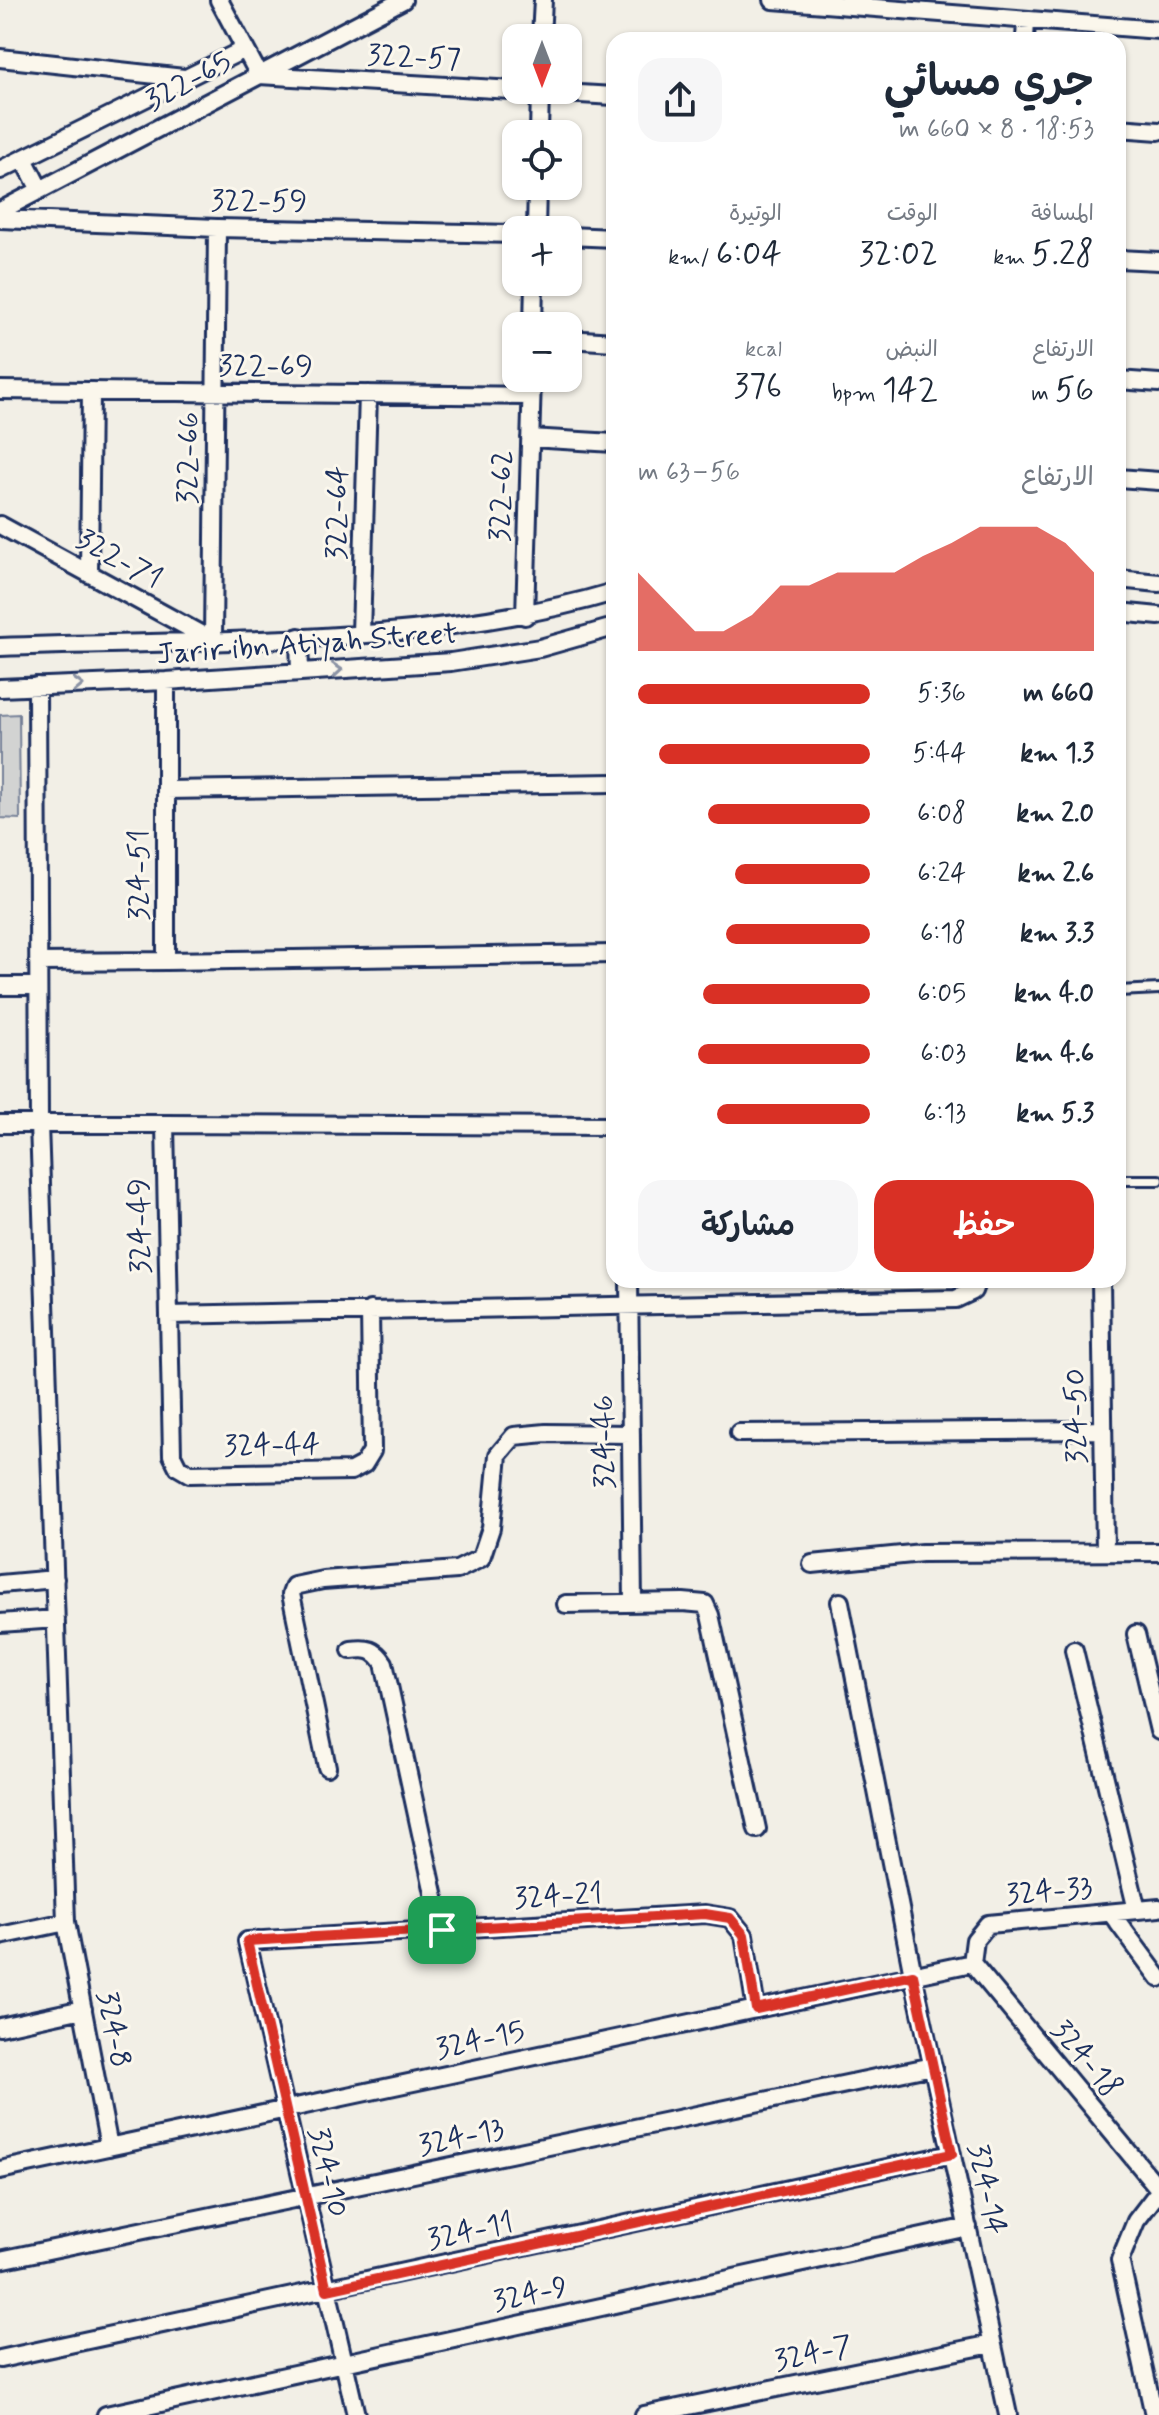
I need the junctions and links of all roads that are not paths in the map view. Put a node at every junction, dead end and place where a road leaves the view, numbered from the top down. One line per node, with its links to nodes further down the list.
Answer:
1 (219, 0): 10 (street)
2 (403, 0): 12 (street, 322-65)
3 (543, 0): 7 (street)
4 (773, 0): 5 (street)
5 (932, 6): 6 (street)
6 (1026, 20): 8 (street); 9 (street)
7 (542, 24)
8 (1159, 30)
9 (1025, 32)
10 (245, 49): 12 (street); 13 (street, 322-65)
11 (0, 58): 13 (street)
12 (259, 75): 14 (street, 322-57); 21 (street, 322-65)
13 (185, 79): 19 (street, 322-65)
14 (502, 89)
15 (582, 94): 16 (street, 322-57)
16 (606, 95)
17 (1126, 129): 18 (street)
18 (1159, 131)
19 (24, 159): 20 (street, 322-65); 21 (street)
20 (0, 170)
21 (40, 190): 22 (street, 322-65)
22 (0, 211)
23 (0, 219): 24 (street, 322-59)
24 (217, 228): 25 (street, 322-59); 36 (street, 322-66)
25 (502, 234)
26 (582, 237): 27 (street)
27 (606, 238)
28 (1126, 259): 29 (street)
29 (1159, 261)
30 (582, 340): 31 (street)
31 (606, 341)
32 (1126, 381): 33 (street)
33 (1159, 383)
34 (0, 390): 35 (street, 322-69)
35 (91, 391): 36 (street, 322-69); 45 (street)
36 (215, 392): 38 (street, 322-69); 55 (street, 322-66)
37 (531, 392): 39 (street, 322-62)
38 (368, 394): 39 (street, 322-69); 53 (street, 322-64)
39 (531, 396): 40 (street, 322-62)
40 (530, 438): 41 (street); 50 (street, 322-62)
41 (606, 443)
42 (1126, 479): 43 (street)
43 (1159, 481)
44 (0, 525): 45 (street, 322-71)
45 (89, 574): 55 (street, 322-71)
46 (1126, 580): 47 (street)
47 (1159, 583)
48 (606, 594): 50 (street, Jarir ibn Atiyah Street)
49 (1126, 613): 51 (street)
50 (525, 616): 53 (street, Jarir ibn Atiyah Street)
51 (1159, 616)
52 (606, 629): 57 (street, Jarir ibn Atiyah Street, one-way to 52)
53 (361, 634): 54 (street, Jarir ibn Atiyah Street)
54 (299, 637): 55 (street, Jarir ibn Atiyah Street); 57 (street)
55 (213, 641): 56 (street, Jarir ibn Atiyah Street)
56 (0, 647)
57 (300, 672): 58 (street, Jarir ibn Atiyah Street)
58 (166, 681): 59 (street, Jarir ibn Atiyah Street, one-way to 58); 62 (street)
59 (37, 686): 60 (street, Jarir ibn Atiyah Street); 65 (street, 324-8)
60 (0, 688)
61 (606, 783): 62 (street, 324-51)
62 (166, 790): 64 (street, 324-51)
63 (606, 954): 64 (street, 324-51)
64 (166, 961): 65 (street)
65 (38, 962): 67 (street, 324-8)
66 (0, 986): 67 (street)
67 (38, 986): 71 (street, 324-8)
68 (1159, 989): 69 (lane)
69 (1126, 991)
70 (0, 1124): 71 (street)
71 (39, 1124): 72 (street); 88 (street, 324-8)
72 (165, 1124): 73 (street); 81 (street, 324-49)
73 (606, 1126)
74 (1126, 1180): 75 (lane)
75 (1159, 1180)
76 (629, 1288): 79 (street, 324-46)
77 (974, 1288): 79 (street, 324-49)
78 (1101, 1288): 82 (street, 324-50)
79 (629, 1307): 80 (street, 324-49); 84 (street, 324-46)
80 (370, 1310): 81 (street, 324-49); 81 (street, 324-44)
81 (169, 1315)
82 (1103, 1430): 83 (street); 85 (street, 324-50)
83 (739, 1433)
84 (631, 1434): 91 (street, 324-46); 99 (street)
85 (1105, 1551): 86 (street); 87 (street)
86 (1159, 1552)
87 (812, 1564)
88 (55, 1579): 89 (street); 93 (street, 324-8)
89 (0, 1584)
90 (840, 1602): 109 (street, 324-14)
91 (633, 1603): 92 (street); 100 (street)
92 (566, 1604)
93 (56, 1619): 94 (street); 104 (street, 324-8)
94 (0, 1623)
95 (1136, 1634): 98 (street)
96 (351, 1650): 105 (street)
97 (1074, 1650): 102 (street)
98 (1159, 1731)
99 (327, 1767)
100 (757, 1829)
101 (1159, 1908): 102 (street, 324-33)
102 (1137, 1910): 103 (street, 324-33)
103 (1111, 1913): 108 (street, 324-33); 110 (street)
104 (66, 1922): 106 (street); 111 (street, 324-8)
105 (442, 1930): 107 (street, 324-21); 112 (street, 324-21)
106 (0, 1936)
107 (247, 1941): 115 (street, 324-10)
108 (972, 1963): 109 (street, 324-15); 119 (street, 324-18)
109 (913, 1975): 112 (street, 324-15); 114 (street, 324-14)
110 (1159, 1978)
111 (83, 2009): 113 (street); 116 (street, 324-8)
112 (756, 2009): 115 (street, 324-15)
113 (0, 2027)
114 (933, 2066): 117 (street, 324-14); 120 (street, 324-13)
115 (285, 2109): 116 (street, 324-15); 120 (street, 324-10)
116 (109, 2147): 118 (street, 324-15)
117 (952, 2154): 121 (street, 324-14); 123 (street, 324-11)
118 (0, 2170)
119 (1159, 2190): 131 (street)
120 (306, 2197): 122 (street, 324-13); 123 (street, 324-10)
121 (968, 2227): 124 (street, 324-14); 126 (street, 324-9)
122 (0, 2260)
123 (327, 2290): 125 (street, 324-11); 126 (street, 324-10)
124 (992, 2344): 129 (street, 324-7); 130 (street, 324-14)
125 (0, 2359)
126 (344, 2362): 127 (street, 324-9); 128 (street, 324-10)
127 (106, 2415)
128 (356, 2415)
129 (644, 2415)
130 (1008, 2415)
131 (1154, 2415)

